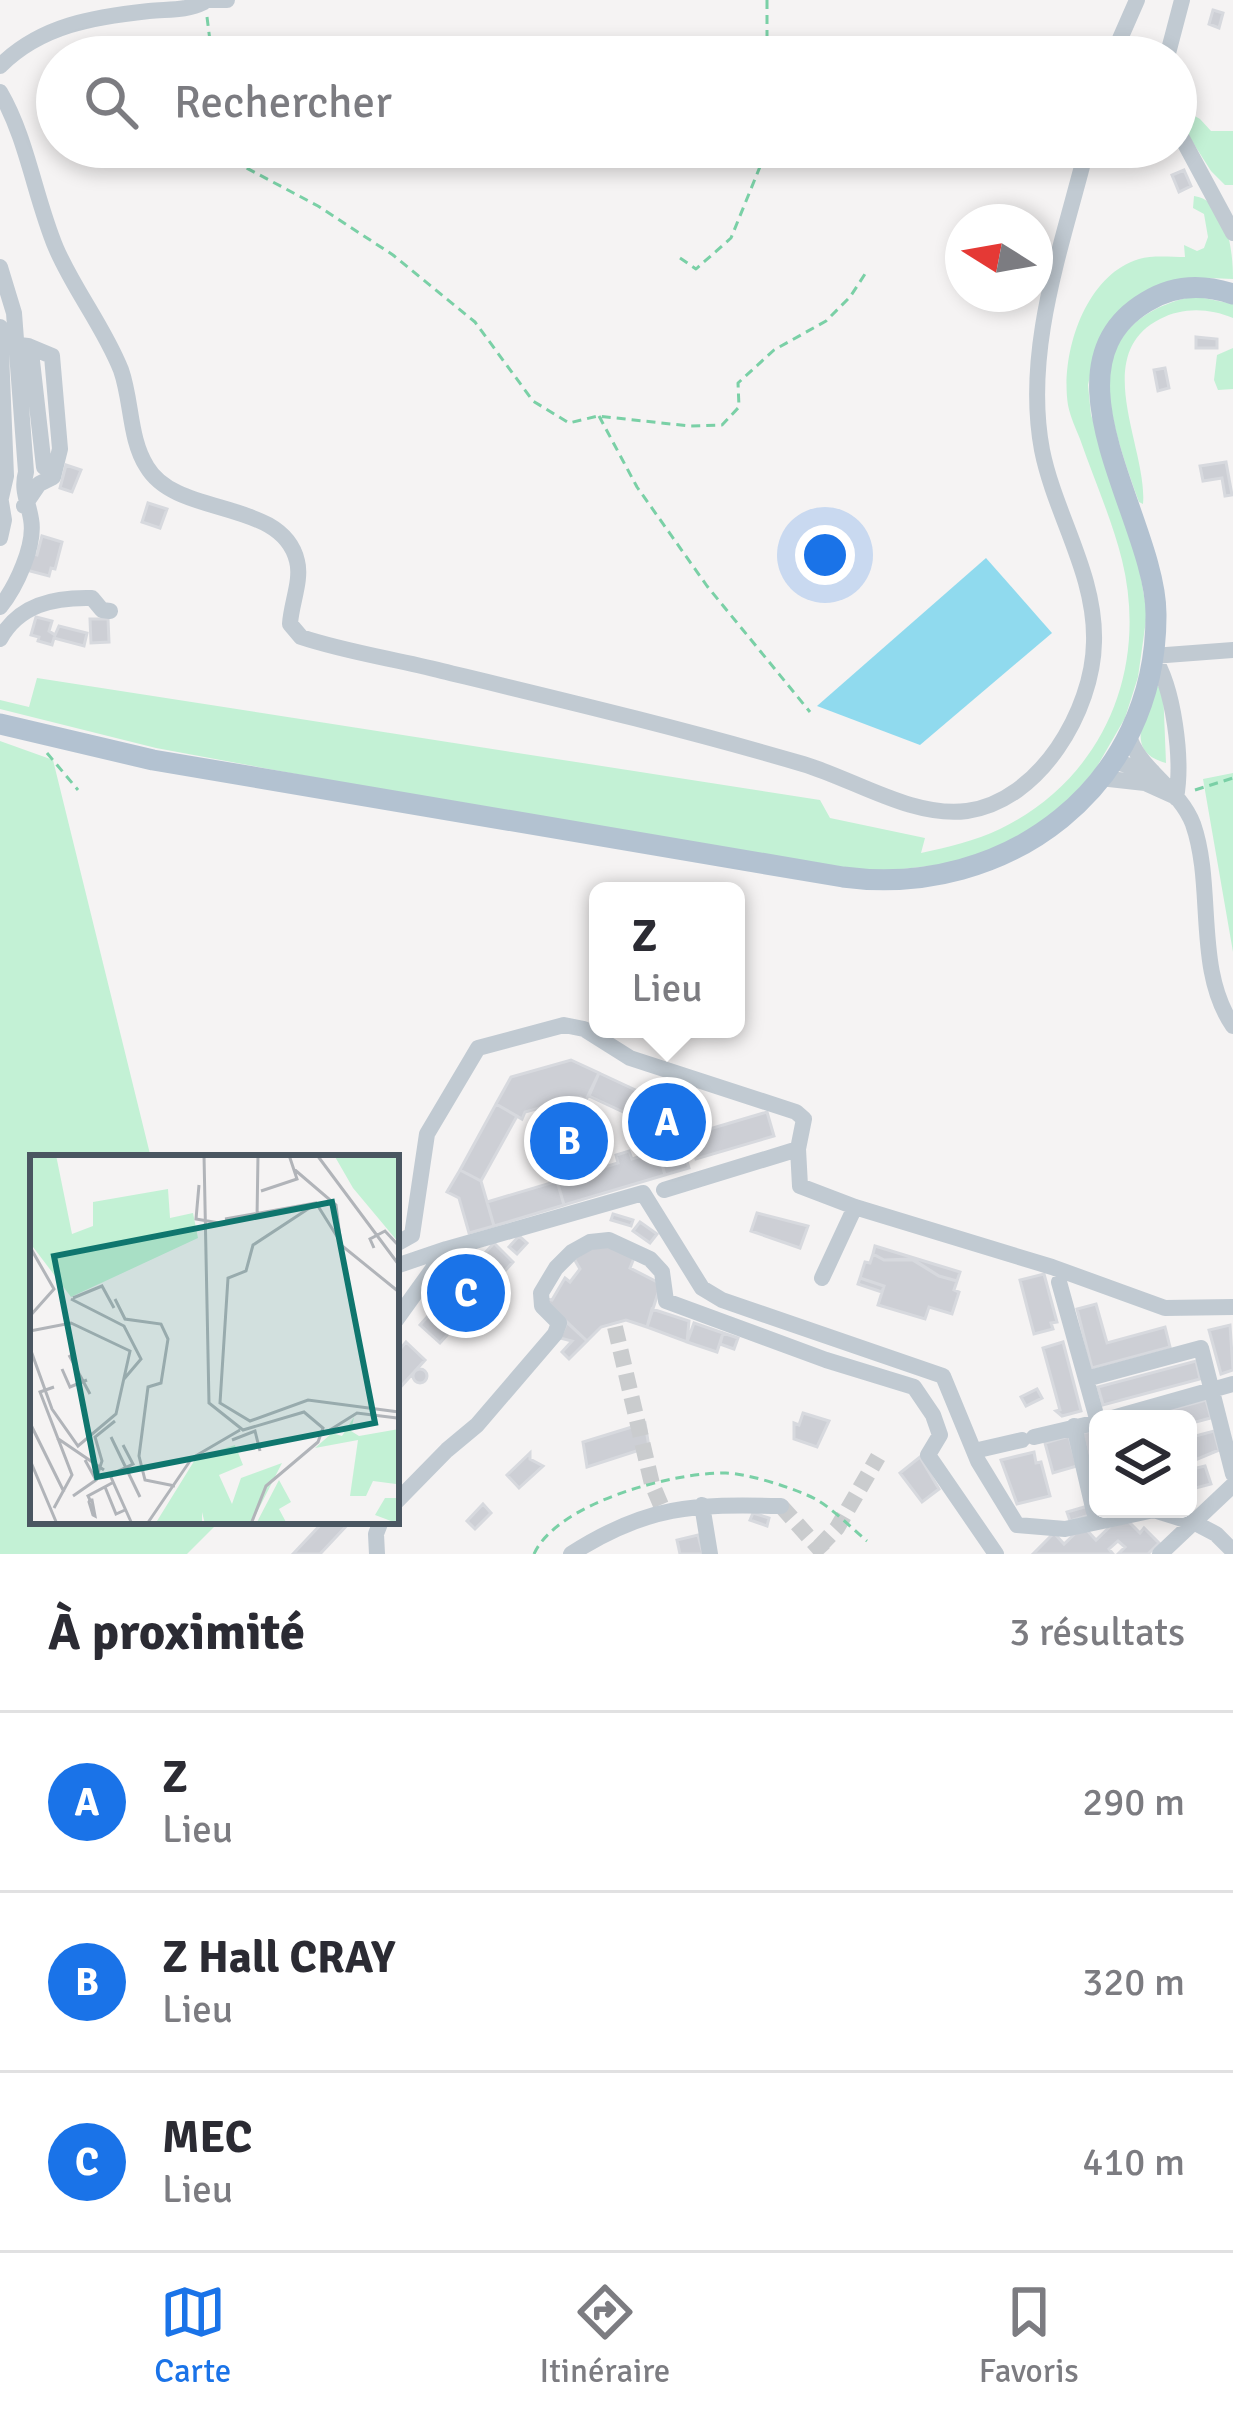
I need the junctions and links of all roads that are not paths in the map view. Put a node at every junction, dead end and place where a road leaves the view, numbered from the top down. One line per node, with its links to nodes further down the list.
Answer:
1 (227, 0): 4 (street)
2 (1137, 0): 6 (street)
3 (1182, 0): 7 (street)
4 (202, 1): 5 (street)
5 (42, 36)
6 (1121, 36)
7 (1173, 36)
8 (36, 40): 9 (street)
9 (0, 66)
10 (0, 92): 12 (street)
11 (1197, 166): 13 (street)
12 (1082, 168)
13 (1233, 233)
14 (0, 267): 17 (street)
15 (1233, 294): 27 (main road)
16 (0, 327): 17 (street)
17 (15, 345): 18 (street); 19 (street); 19 (street)
18 (2, 418): 19 (street); 20 (street)
19 (33, 483): 20 (street); 23 (street)
20 (0, 499): 21 (street)
21 (0, 538)
22 (53, 601): 23 (street); 24 (street); 25 (street)
23 (0, 606)
24 (110, 611)
25 (0, 639)
26 (1233, 650): 27 (street)
27 (1153, 656): 29 (main road); 32 (street)
28 (0, 724): 30 (main road)
29 (1128, 734): 30 (main road); 31 (street)
30 (1107, 768): 31 (street); 32 (street)
31 (1153, 772): 32 (street)
32 (1176, 798): 33 (street)
33 (1233, 1026)
34 (589, 1032): 39 (street)
35 (598, 1038): 36 (street)
36 (798, 1149): 37 (street); 38 (street)
37 (664, 1190)
38 (855, 1207): 42 (street); 44 (street)
39 (399, 1242)
40 (447, 1249): 41 (street); 45 (street); 51 (street)
41 (399, 1265)
42 (822, 1278)
43 (1059, 1282): 46 (street)
44 (1233, 1306)
45 (399, 1316)
46 (1086, 1379): 48 (street); 50 (street)
47 (1233, 1384): 48 (street)
48 (1213, 1390): 49 (street); 52 (street)
49 (1141, 1410)
50 (1074, 1426): 51 (street); 54 (street)
51 (974, 1451): 58 (street)
52 (1233, 1474)
53 (1233, 1485): 58 (street)
54 (1089, 1490)
55 (399, 1499): 64 (street)
56 (702, 1505): 57 (street); 61 (street); 63 (street)
57 (782, 1506)
58 (1195, 1523): 60 (street); 65 (street)
59 (380, 1524): 62 (street)
60 (1233, 1551)
61 (573, 1553)
62 (377, 1554)
63 (710, 1554)
64 (995, 1554)
65 (1160, 1554)

